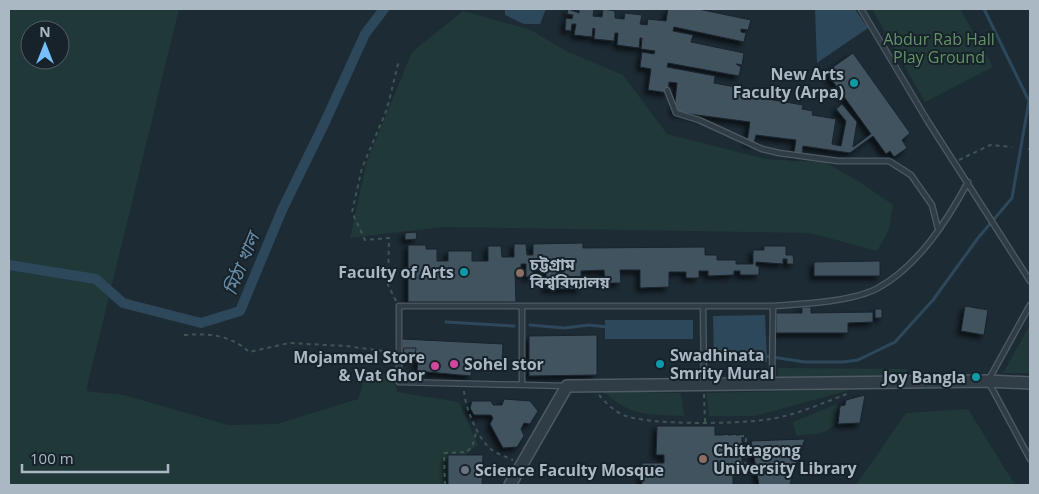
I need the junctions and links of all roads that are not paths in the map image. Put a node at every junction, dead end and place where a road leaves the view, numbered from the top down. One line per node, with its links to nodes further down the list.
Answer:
1 (860, 9): 3 (lane)
2 (667, 90): 4 (lane)
3 (968, 182): 4 (lane); 5 (lane)
4 (938, 230): 9 (lane)
5 (1030, 281)
6 (1030, 305): 10 (lane)
7 (522, 306): 8 (lane); 14 (lane); 14 (lane)
8 (703, 306): 9 (lane); 13 (lane)
9 (773, 306): 12 (lane)
10 (988, 381): 11 (street); 12 (street); 16 (lane)
11 (1030, 382)
12 (772, 383): 13 (street)
13 (704, 384): 15 (street)
14 (522, 385): 15 (lane)
15 (568, 386): 17 (street)
16 (1030, 459)
17 (510, 485)

